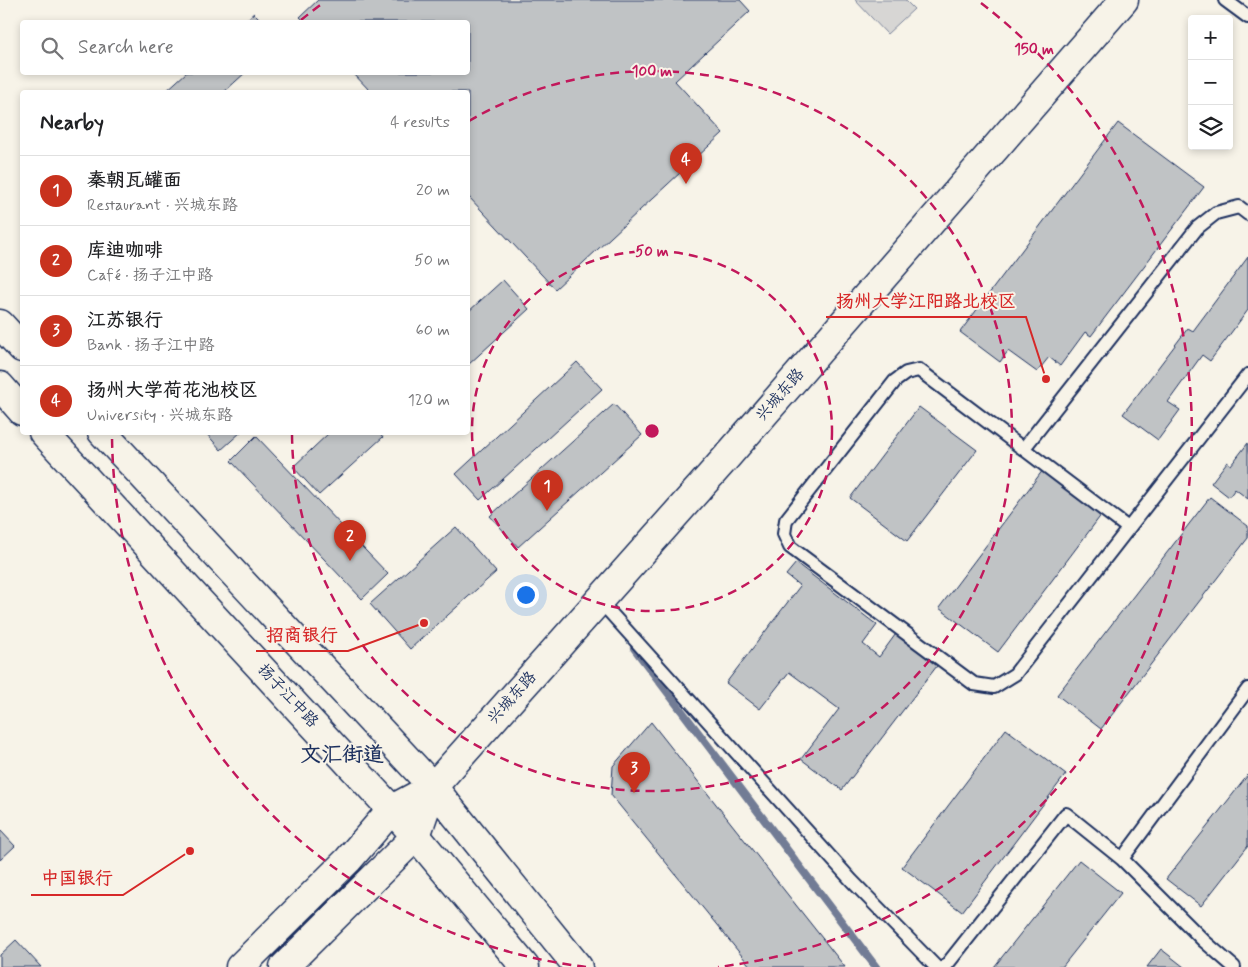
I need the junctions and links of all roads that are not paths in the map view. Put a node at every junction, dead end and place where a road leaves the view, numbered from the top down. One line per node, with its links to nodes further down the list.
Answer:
1 (1124, 0): 14 (street, 兴城东路)
2 (1225, 0): 3 (lane)
3 (1248, 17)
4 (1248, 214): 12 (lane)
5 (0, 324): 6 (street)
6 (20, 346)
7 (1248, 375): 13 (lane)
8 (0, 386): 9 (street)
9 (20, 409)
10 (46, 435): 17 (street, 扬子江中路)
11 (105, 435): 16 (street)
12 (1024, 448): 13 (lane); 13 (lane)
13 (1128, 528)
14 (599, 600): 16 (street, 兴城东路); 24 (lane)
15 (1248, 689): 19 (lane)
16 (433, 787): 17 (street, 兴城东路); 18 (street, 兴城东路); 23 (street)
17 (392, 809): 18 (street, 扬子江中路); 20 (street, 兴城东路)
18 (416, 836): 21 (street, 兴城东路); 22 (street, 扬子江中路)
19 (1122, 859): 25 (lane); 26 (lane)
20 (240, 967)
21 (284, 967)
22 (525, 967)
23 (578, 967)
24 (936, 967)
25 (945, 967)
26 (1234, 967)

